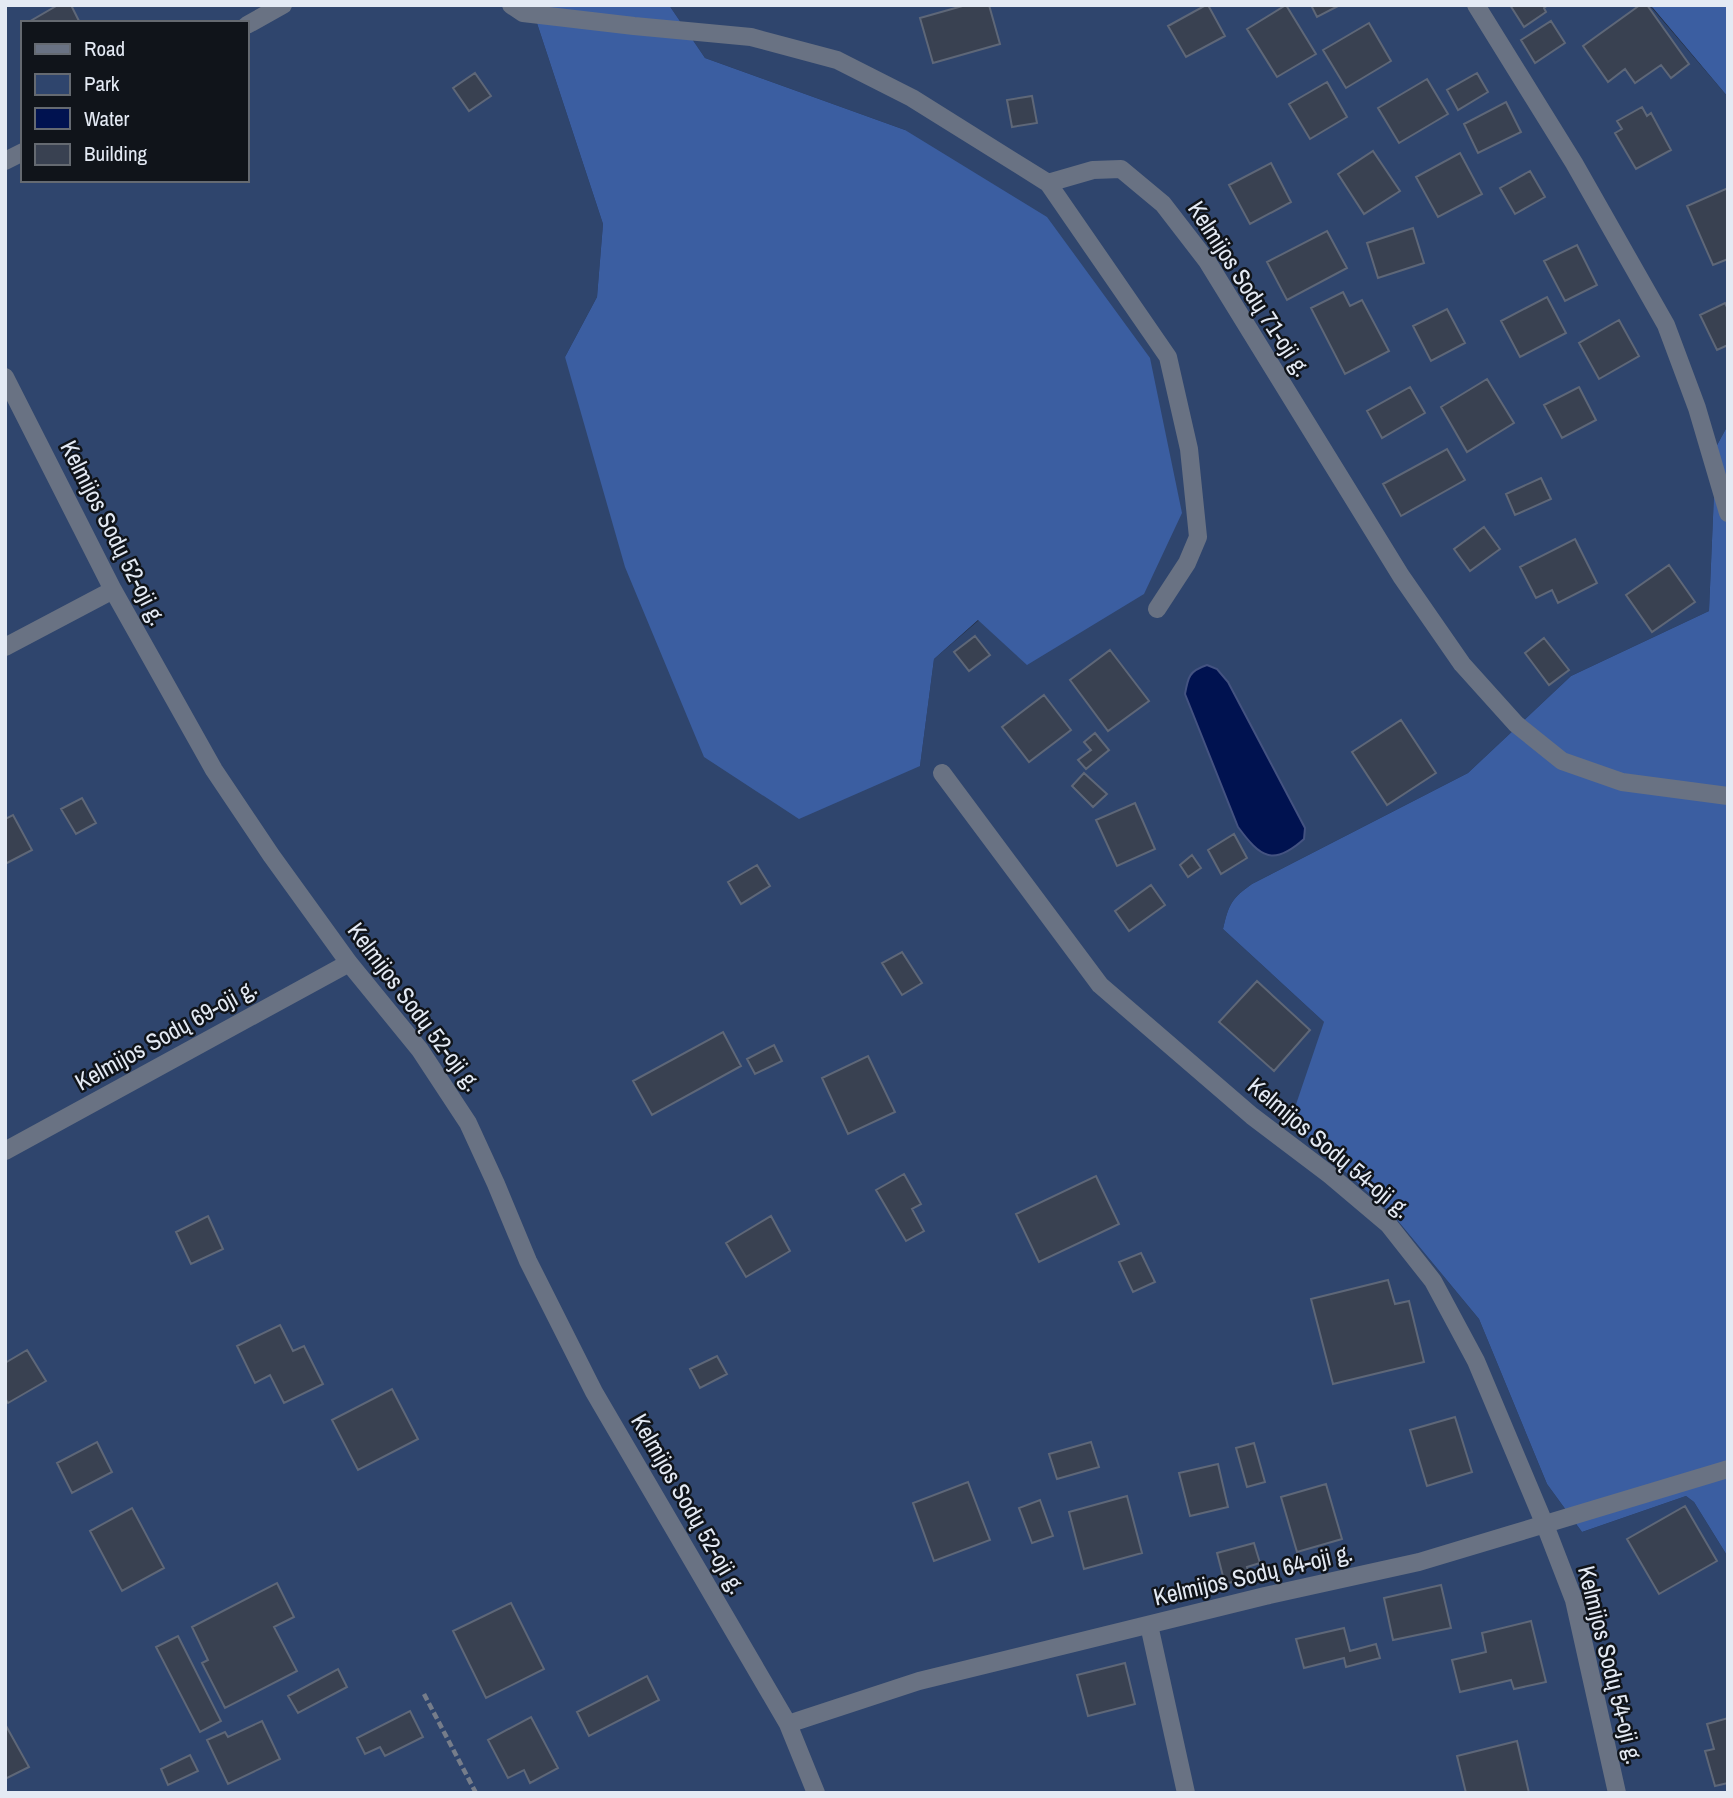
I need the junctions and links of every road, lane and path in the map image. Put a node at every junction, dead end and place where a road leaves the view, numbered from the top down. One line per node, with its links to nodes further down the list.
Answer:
1 (283, 5): 4 (street)
2 (511, 5): 7 (street)
3 (1476, 5): 9 (street)
4 (248, 24)
5 (21, 153): 6 (street)
6 (5, 161)
7 (1048, 183): 11 (street); 14 (street, Kelmijos Sodų 71-oji g.)
8 (5, 377): 10 (street, Kelmijos Sodų 52-oji g.)
9 (1728, 513)
10 (113, 590): 12 (street); 15 (street, Kelmijos Sodų 52-oji g.)
11 (1157, 609)
12 (5, 648)
13 (942, 773): 18 (street, Kelmijos Sodų 54-oji g.)
14 (1728, 796)
15 (349, 963): 16 (street, Kelmijos Sodų 69-oji g.); 21 (street, Kelmijos Sodų 52-oji g.)
16 (5, 1151)
17 (1728, 1469): 18 (street, Kelmijos Sodų 64-oji g.)
18 (1545, 1525): 19 (street, Kelmijos Sodų 64-oji g.); 25 (street, Kelmijos Sodų 54-oji g.)
19 (1149, 1625): 21 (street, Kelmijos Sodų 64-oji g.); 24 (street)
20 (424, 1694): 22 (path)
21 (788, 1724): 23 (street, Kelmijos Sodų 52-oji g.)
22 (476, 1793)
23 (816, 1793)
24 (1186, 1793)
25 (1616, 1793)

